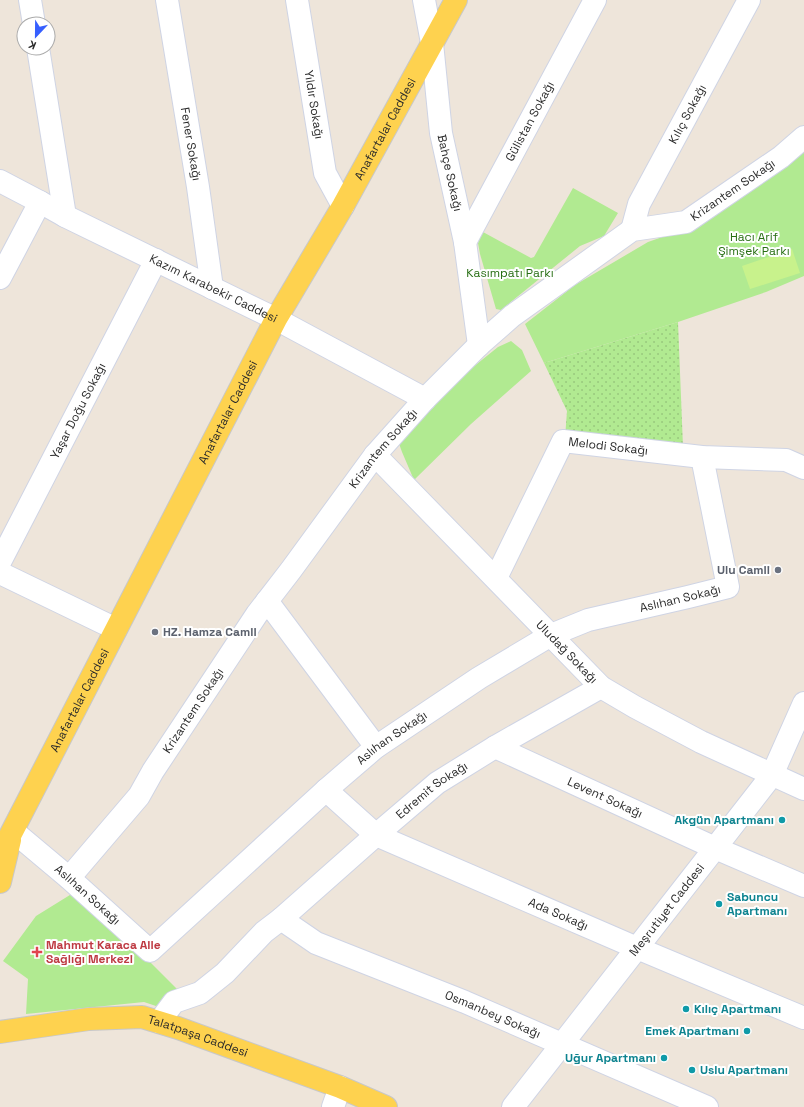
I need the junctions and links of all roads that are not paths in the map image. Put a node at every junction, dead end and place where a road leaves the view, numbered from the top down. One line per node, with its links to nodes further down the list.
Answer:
1 (30, 0): 8 (street)
2 (167, 0): 20 (street, Fener Sokağı)
3 (297, 0): 14 (street, Yıldır Sokağı)
4 (424, 0): 9 (street, Bahçe Sokağı)
5 (456, 0): 9 (main road, Anafartalar Caddesi)
6 (595, 0): 17 (street, Gülistan Sokağı)
7 (749, 0): 16 (street, Kılıç Sokağı)
8 (33, 16)
9 (432, 43): 14 (main road, Anafartalar Caddesi); 17 (street, Bahçe Sokağı)
10 (39, 56): 15 (street)
11 (804, 137): 16 (street, Krizantem Sokağı)
12 (0, 181): 13 (street, Kazım Karabekir Caddesi)
13 (40, 202): 15 (street, Kazım Karabekir Caddesi); 19 (street)
14 (343, 206): 21 (main road, Anafartalar Caddesi)
15 (66, 216): 18 (street, Kazım Karabekir Caddesi)
16 (632, 230): 22 (street, Krizantem Sokağı)
17 (465, 242): 22 (street, Bahçe Sokağı)
18 (156, 260): 20 (street, Kazım Karabekir Caddesi); 27 (street, Yaşar Doğu Sokağı)
19 (0, 278)
20 (212, 288): 21 (street, Kazım Karabekir Caddesi)
21 (276, 319): 23 (street, Kazım Karabekir Caddesi); 31 (main road, Anafartalar Caddesi)
22 (480, 345): 23 (street, Krizantem Sokağı)
23 (425, 399): 24 (street, Krizantem Sokağı)
24 (375, 455): 29 (street, Uludağ Sokağı); 30 (street, Krizantem Sokağı)
25 (702, 456): 26 (street, Melodi Sokağı); 29 (street, Melodi Sokağı); 32 (street, Aslıhan Sokağı)
26 (804, 468)
27 (0, 562)
28 (0, 573): 31 (street)
29 (496, 578): 32 (street, Uludağ Sokağı)
30 (267, 600): 35 (street); 44 (street, Krizantem Sokağı)
31 (116, 629): 40 (main road, Anafartalar Caddesi)
32 (551, 635): 33 (street, Uludağ Sokağı); 35 (street, Aslıhan Sokağı)
33 (601, 687): 36 (street, Edremit Sokağı); 37 (street, Uludağ Sokağı)
34 (804, 703): 37 (street, Meşrutiyet Caddesi)
35 (376, 747): 39 (street, Aslıhan Sokağı)
36 (495, 747): 41 (street, Edremit Sokağı); 42 (street, Levent Sokağı)
37 (772, 775): 38 (street, Uludağ Sokağı); 42 (street, Meşrutiyet Caddesi)
38 (804, 789)
39 (326, 790): 41 (street, Ada Sokağı); 44 (street, Aslıhan Sokağı)
40 (13, 831): 43 (main road, Anafartalar Caddesi); 44 (street, Aslıhan Sokağı); 45 (main road, Anafartalar Caddesi)
41 (376, 835): 47 (street, Edremit Sokağı); 48 (street, Ada Sokağı)
42 (715, 848): 46 (street, Levent Sokağı); 48 (street, Meşrutiyet Caddesi)
43 (0, 855)
44 (69, 878)
45 (0, 882)
46 (804, 886)
47 (281, 919): 50 (street, Edremit Sokağı); 52 (street, Osmanbey Sokağı)
48 (637, 948): 49 (street, Ada Sokağı); 52 (street, Meşrutiyet Caddesi)
49 (804, 1018)
50 (158, 1022): 51 (main road, Talatpaşa Caddesi); 53 (main road, Talatpaşa Caddesi)
51 (0, 1032)
52 (562, 1044): 55 (street, Meşrutiyet Caddesi); 56 (street, Osmanbey Sokağı)
53 (337, 1097): 54 (main road, Talatpaşa Caddesi)
54 (386, 1107)
55 (513, 1107)
56 (707, 1107)

